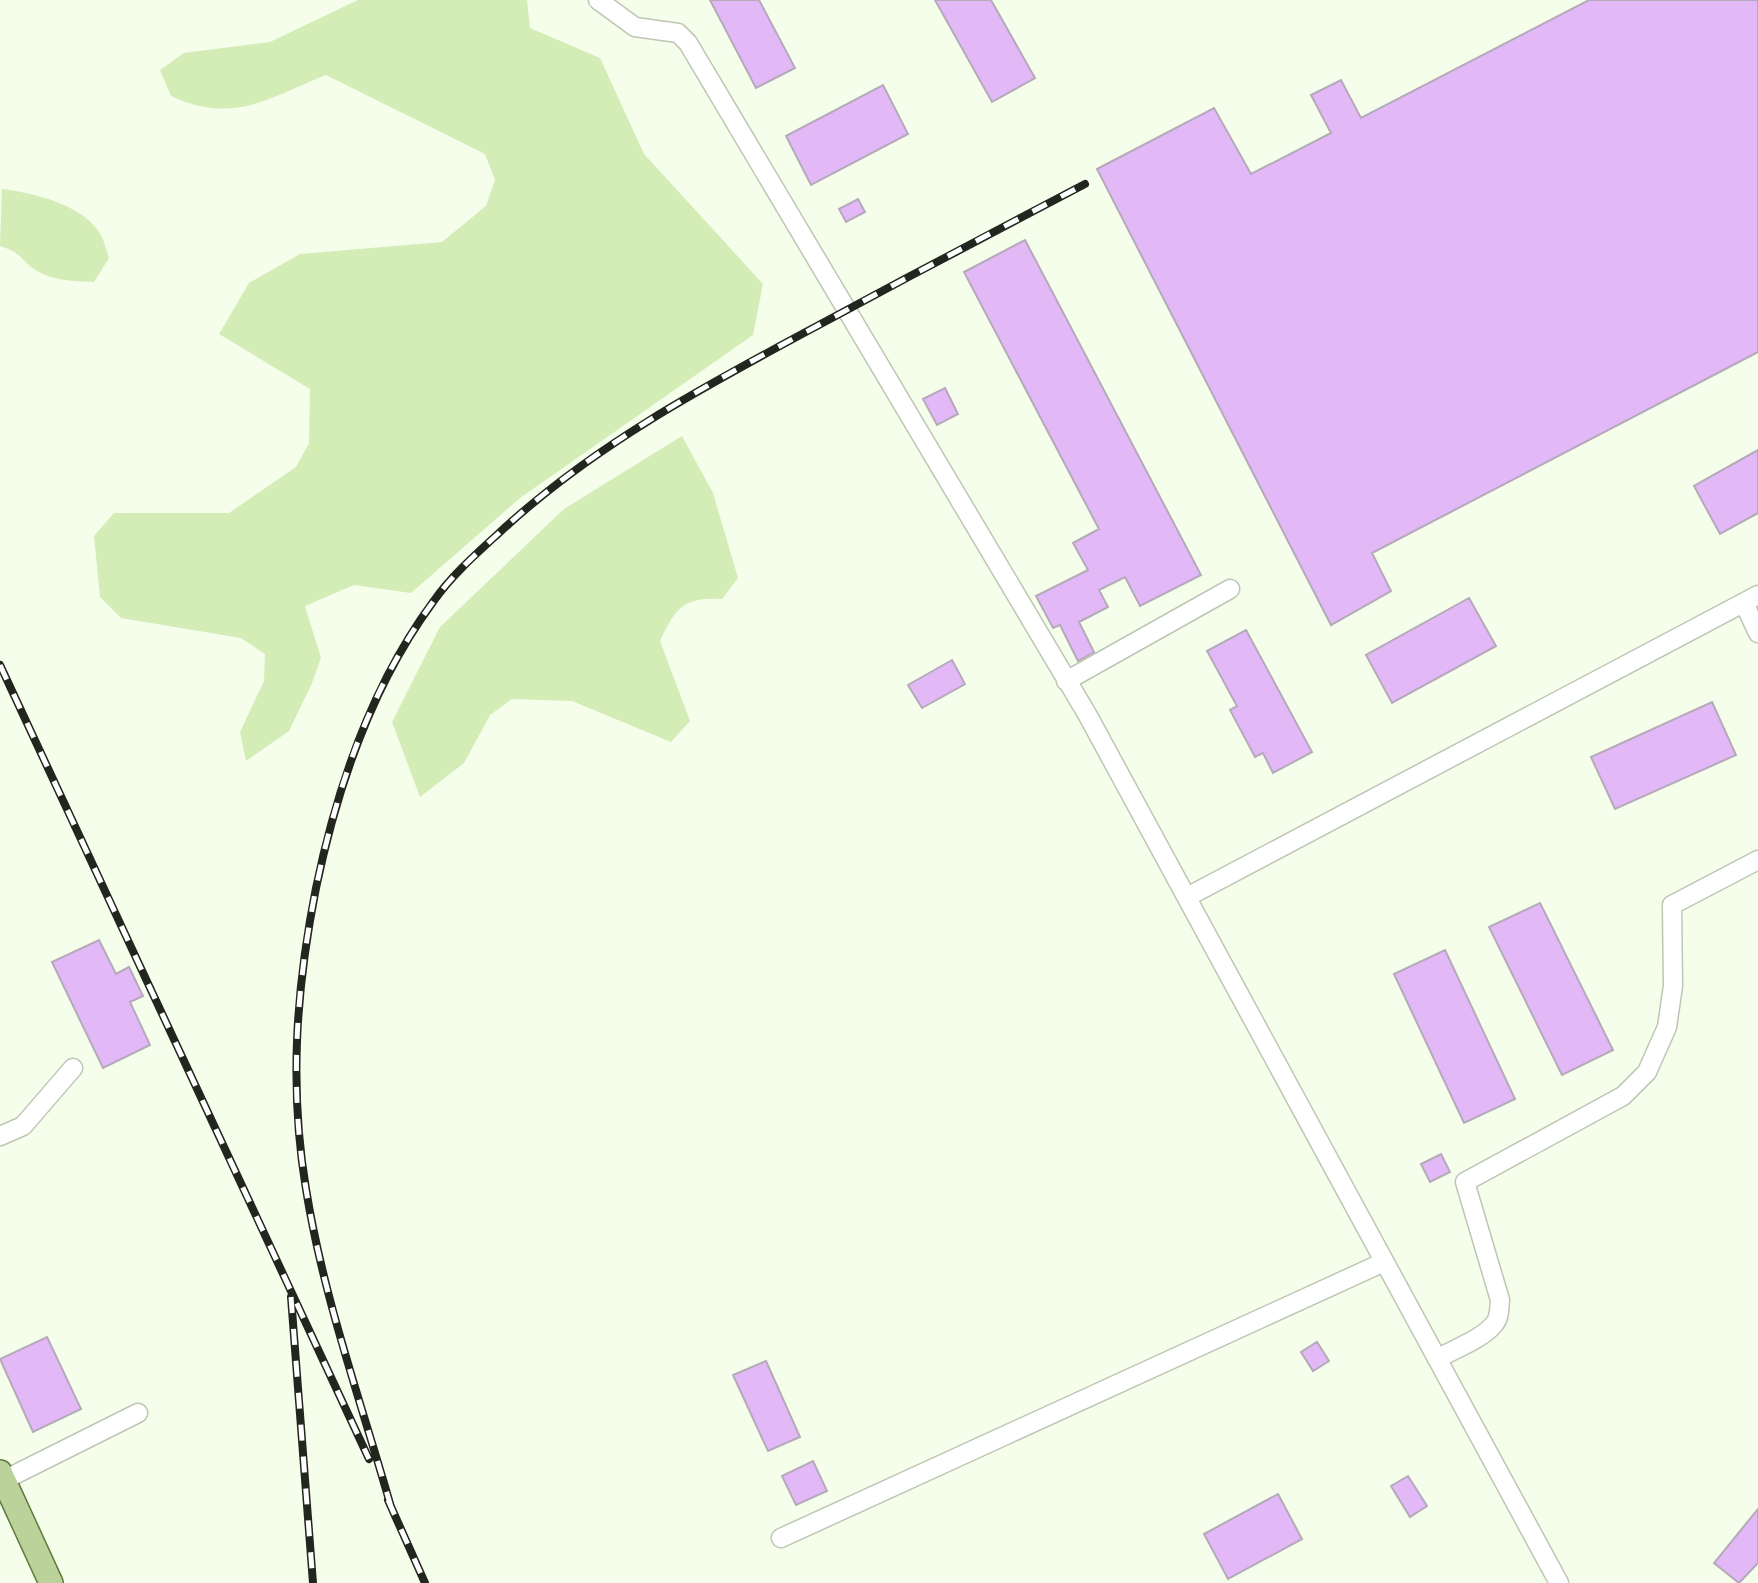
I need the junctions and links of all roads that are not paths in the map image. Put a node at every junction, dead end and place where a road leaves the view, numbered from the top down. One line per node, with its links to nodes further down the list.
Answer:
1 (598, 0): 5 (street)
2 (1230, 589): 5 (street)
3 (1751, 599): 4 (street); 7 (street)
4 (1758, 633)
5 (1066, 681): 7 (street)
6 (1758, 860): 11 (street)
7 (1187, 897): 10 (street)
8 (73, 1068): 9 (street)
9 (0, 1136)
10 (1384, 1262): 11 (street); 14 (street)
11 (1437, 1359): 16 (street)
12 (138, 1413): 13 (street)
13 (2, 1476): 15 (main road)
14 (781, 1538)
15 (51, 1583)
16 (1559, 1583)

